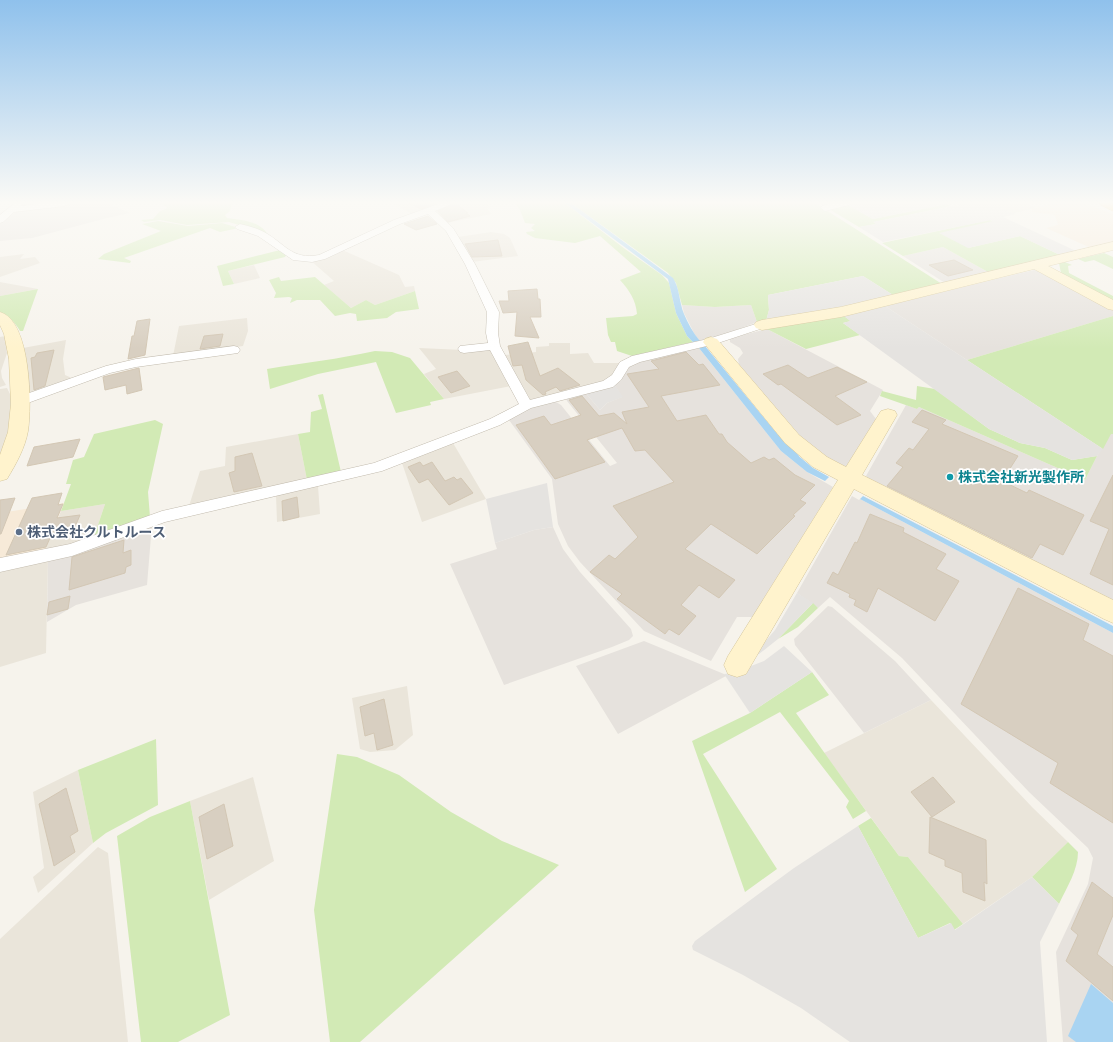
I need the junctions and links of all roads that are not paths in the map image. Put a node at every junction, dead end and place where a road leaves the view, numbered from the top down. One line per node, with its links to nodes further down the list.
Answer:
1 (285, 252): 2 (street)
2 (334, 252)
3 (463, 252): 10 (street)
4 (1089, 252): 5 (street)
5 (1035, 264): 6 (street); 8 (street)
6 (1113, 306)
7 (0, 318): 13 (street)
8 (762, 325): 9 (street)
9 (711, 342): 14 (street); 17 (street)
10 (494, 346): 11 (street); 14 (street)
11 (464, 349)
12 (234, 350): 13 (street)
13 (20, 401): 16 (street)
14 (526, 406): 18 (street)
15 (888, 416): 17 (street)
16 (0, 474)
17 (850, 478): 19 (street); 20 (street)
18 (0, 565)
19 (1113, 612)
20 (737, 665)

